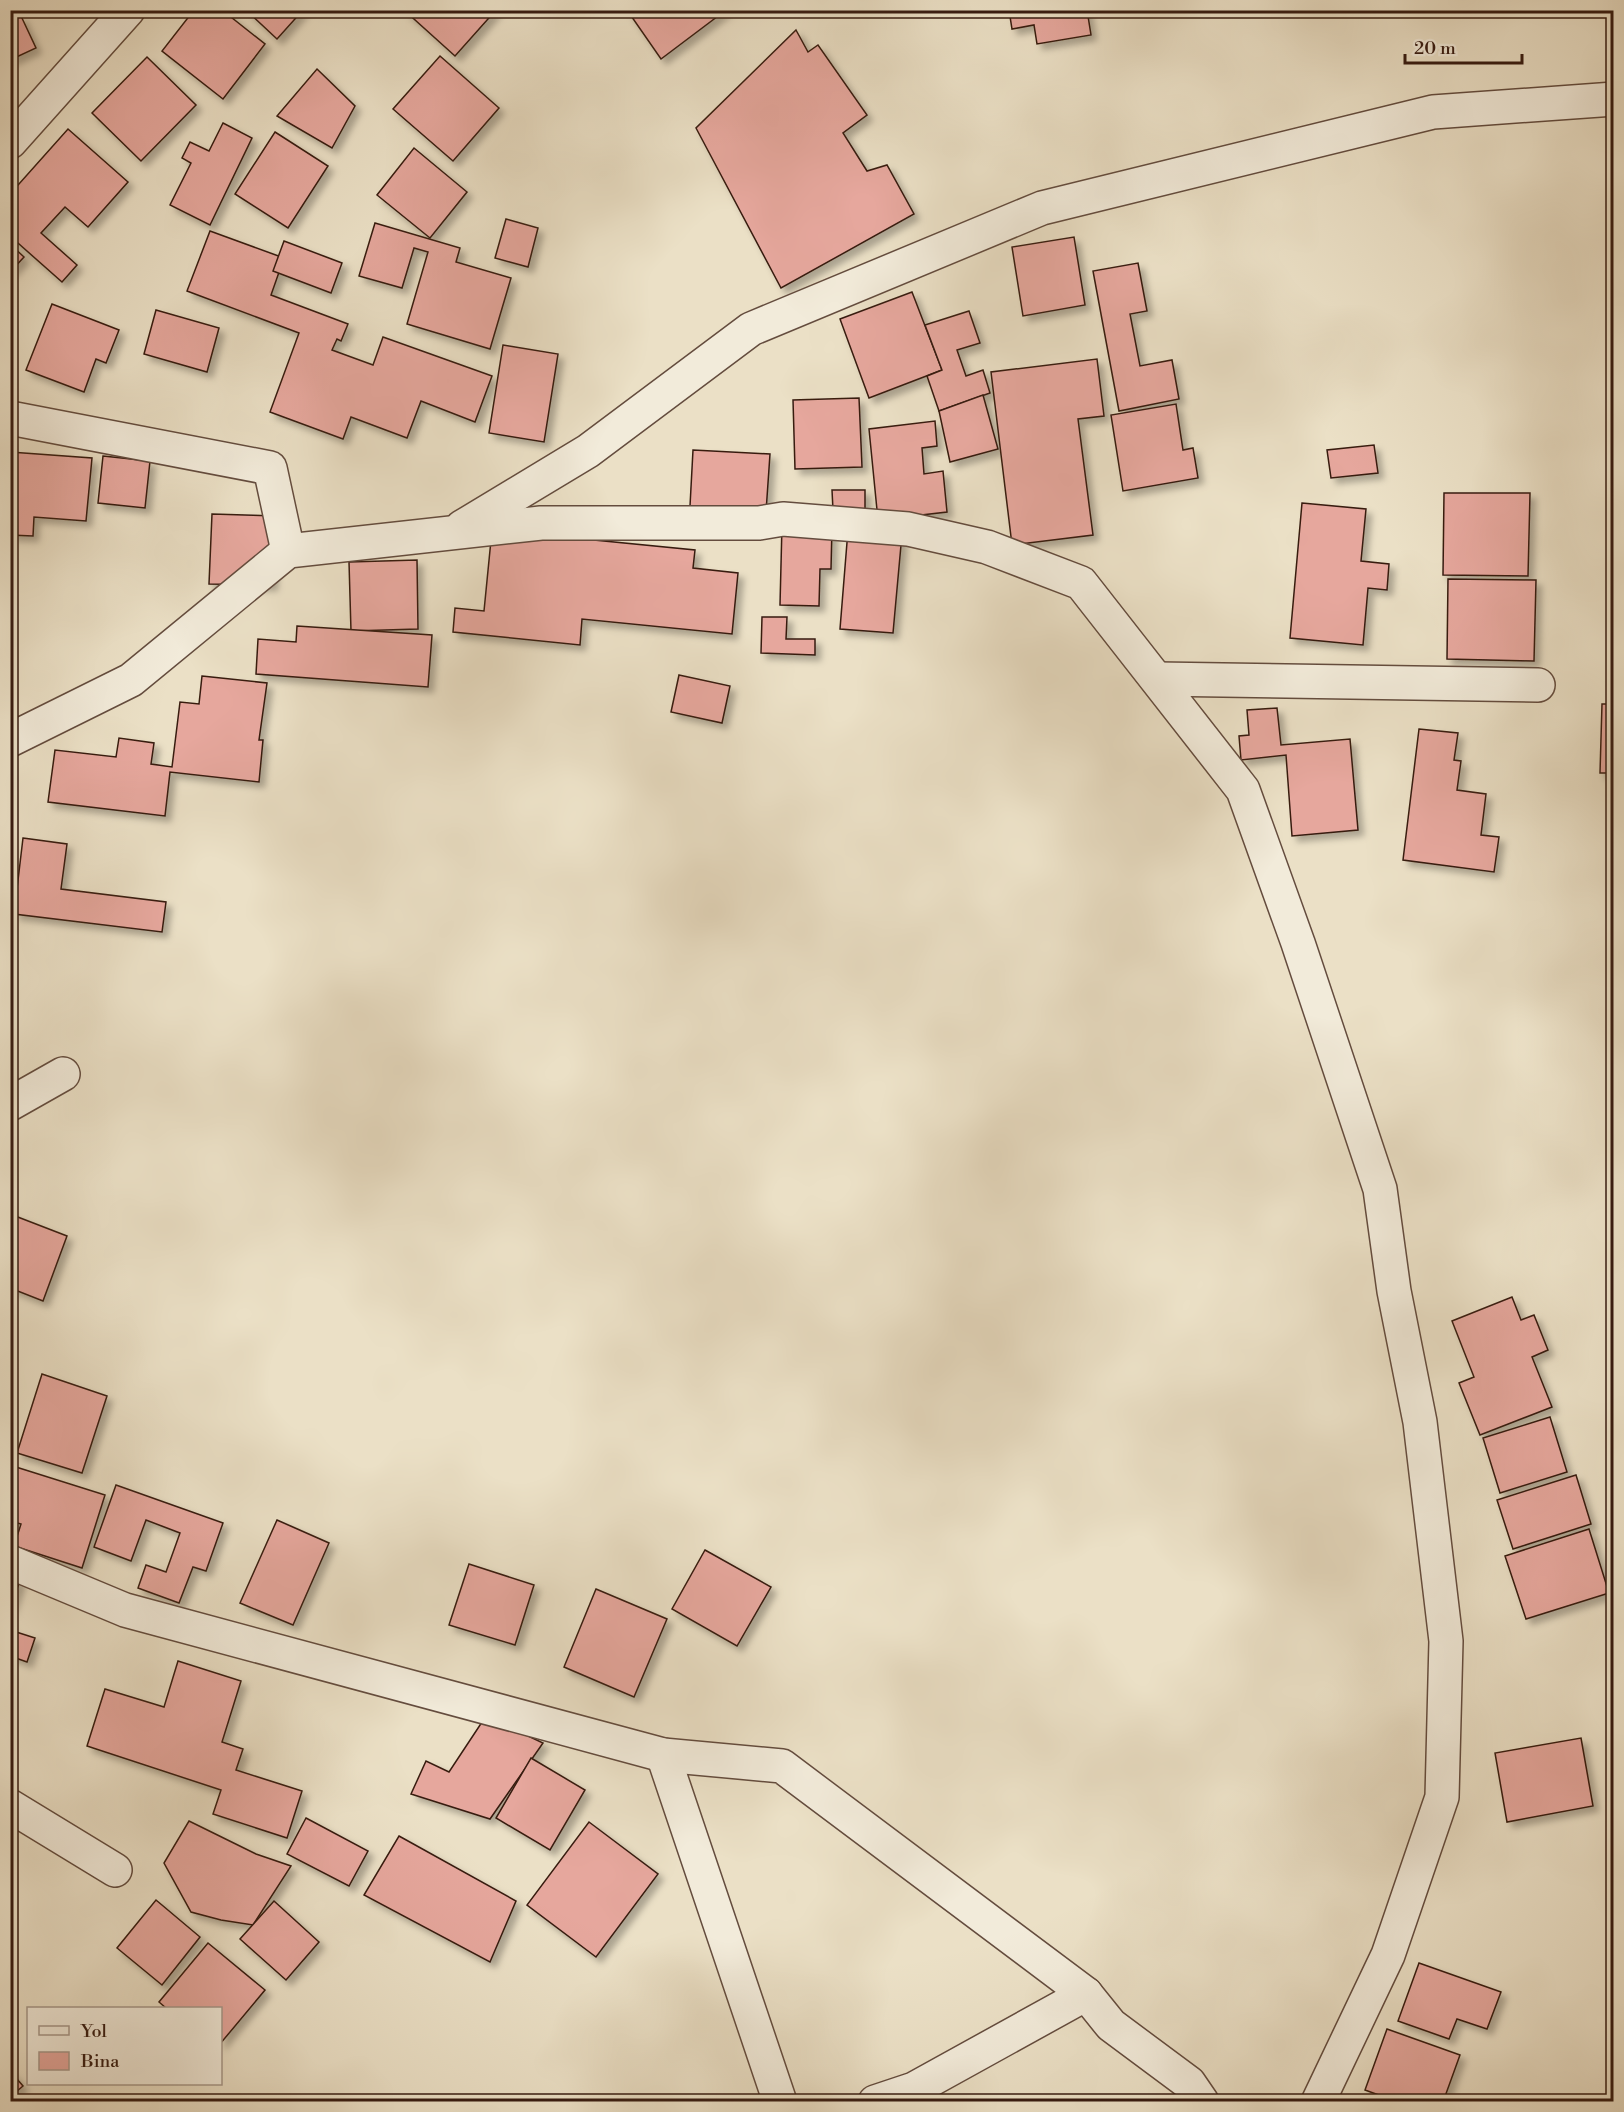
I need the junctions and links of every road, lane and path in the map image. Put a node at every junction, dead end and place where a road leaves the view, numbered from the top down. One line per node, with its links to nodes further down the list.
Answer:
1 (128, 10): 3 (street)
2 (1614, 99): 5 (street)
3 (10, 142)
4 (10, 418): 6 (street)
5 (452, 533): 6 (street); 7 (street)
6 (288, 551): 9 (street)
7 (1157, 679): 8 (street); 20 (street)
8 (1538, 685)
9 (10, 740)
10 (63, 1074): 11 (street)
11 (10, 1104)
12 (10, 1562): 13 (street)
13 (663, 1755): 16 (street); 17 (street)
14 (10, 1806): 15 (street)
15 (115, 1870)
16 (1086, 1994): 18 (street); 19 (street)
17 (780, 2102)
18 (875, 2102)
19 (1202, 2102)
20 (1318, 2102)

